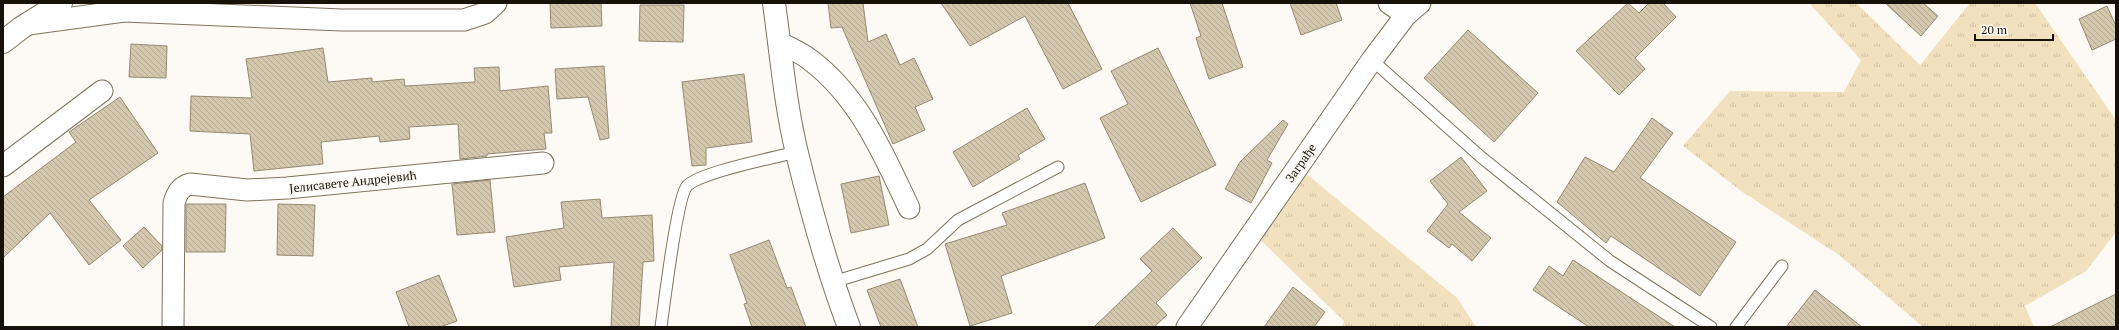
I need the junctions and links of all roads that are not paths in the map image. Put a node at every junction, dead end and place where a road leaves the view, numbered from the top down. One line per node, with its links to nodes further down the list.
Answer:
1 (61, 3): 6 (main road)
2 (496, 3): 5 (street)
3 (774, 3): 8 (main road)
4 (1405, 7): 9 (street, Заграђе)
5 (238, 9): 6 (street)
6 (28, 24): 7 (main road)
7 (3, 42)
8 (779, 42): 11 (main road); 15 (street)
9 (1372, 60): 21 (street, Заграђе); 22 (lane)
10 (102, 91): 13 (street)
11 (796, 152): 17 (main road); 19 (lane)
12 (543, 163): 18 (street, Јелисавете Андрејевић)
13 (3, 166)
14 (1058, 167): 17 (lane)
15 (909, 208)
16 (1782, 266): 23 (lane)
17 (833, 282): 20 (main road)
18 (173, 327)
19 (661, 327)
20 (849, 327)
21 (1187, 327)
22 (1711, 327)
23 (1736, 327)

